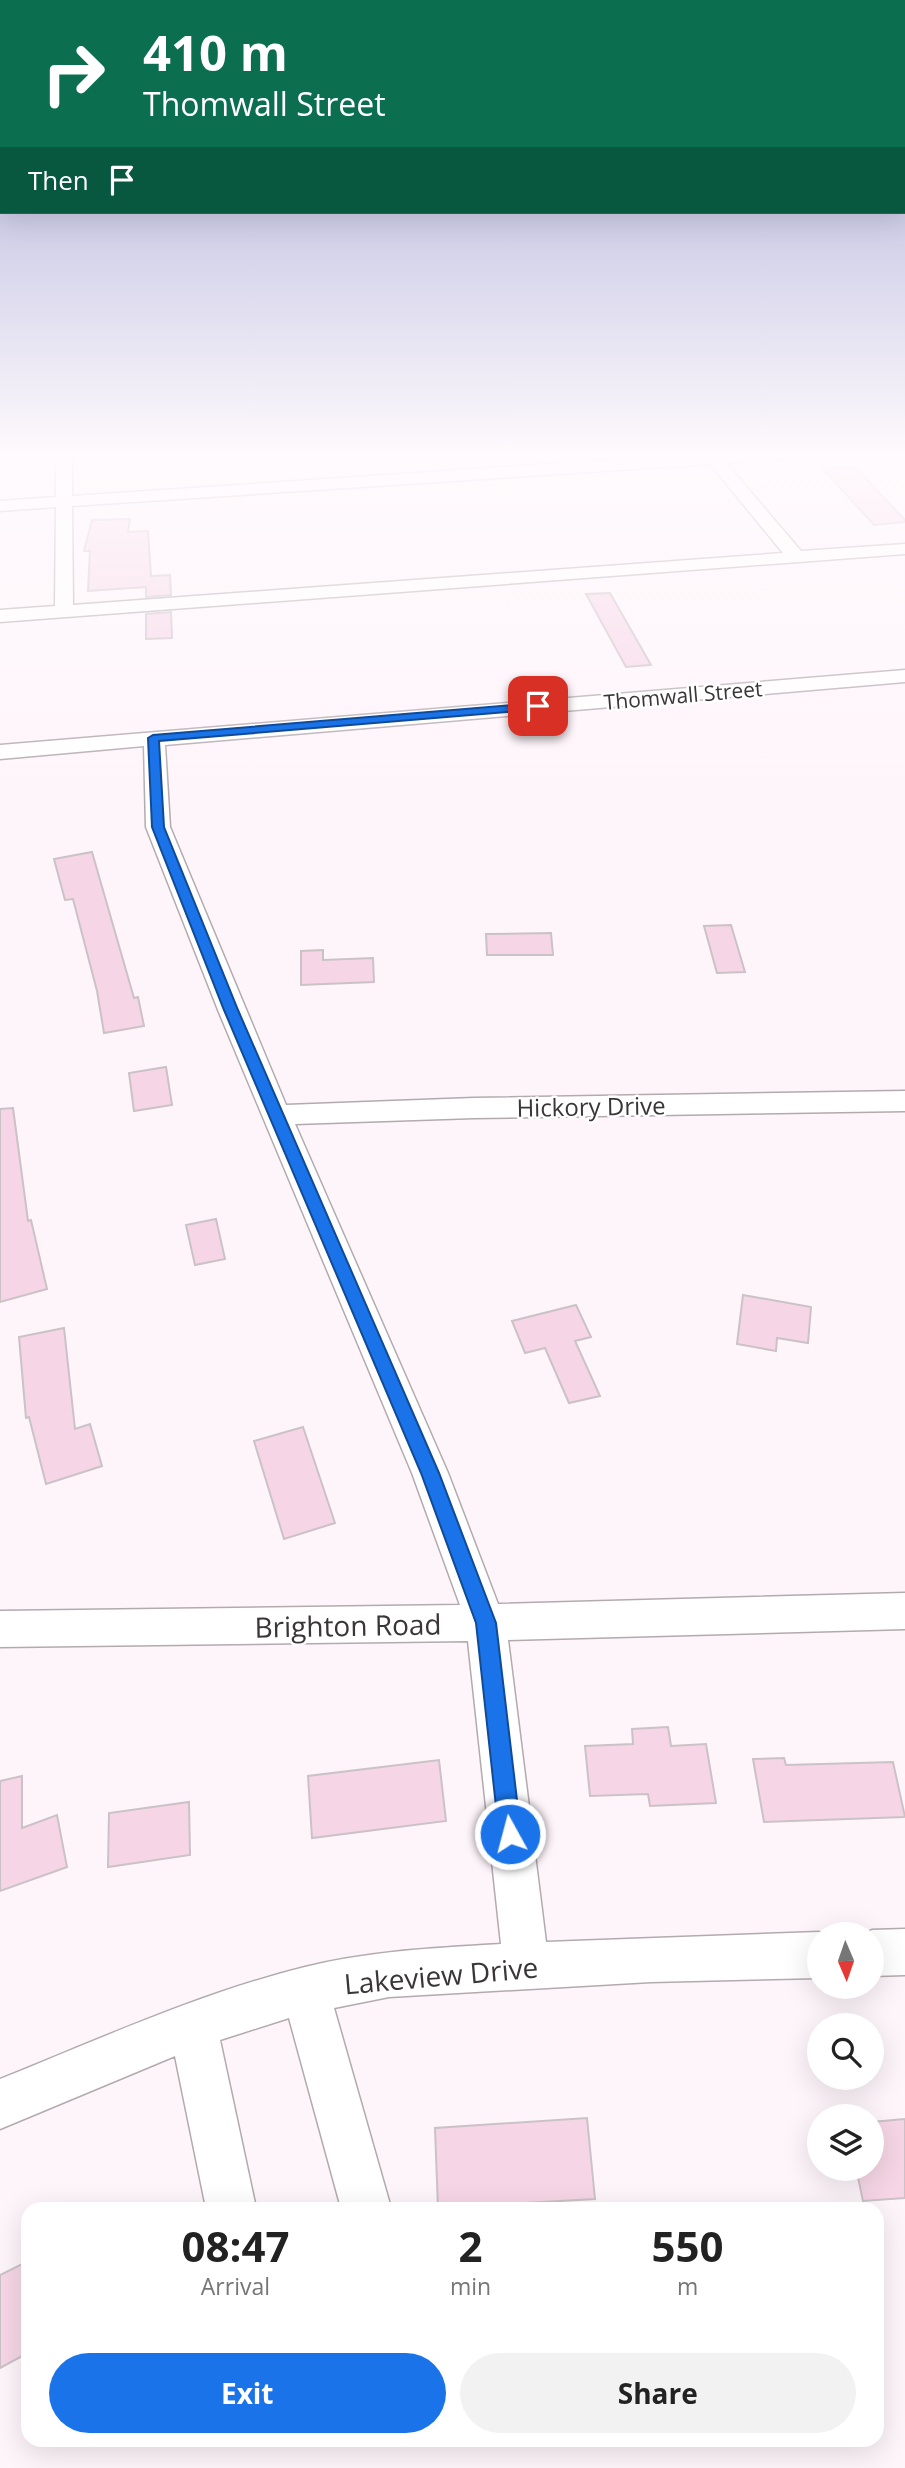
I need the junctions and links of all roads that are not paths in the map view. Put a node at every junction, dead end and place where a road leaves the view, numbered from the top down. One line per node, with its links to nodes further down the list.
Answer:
1 (64, 569): 3 (street)
2 (642, 569): 3 (street)
3 (64, 611): 4 (street)
4 (0, 616)
5 (905, 676): 6 (street, Thomwall Street)
6 (153, 738): 7 (street, Thomwall Street); 9 (street)
7 (0, 752)
8 (905, 1101): 9 (street, Hickory Drive)
9 (278, 1115): 11 (street)
10 (905, 1611): 11 (street, Brighton Road)
11 (486, 1623): 12 (street, Brighton Road); 16 (street)
12 (0, 1629)
13 (905, 1952): 14 (street)
14 (884, 1953)
15 (807, 1955): 16 (street, Lakeview Drive)
16 (526, 1966): 17 (street, Lakeview Drive)
17 (305, 1990): 18 (street, Lakeview Drive); 21 (street)
18 (193, 2025): 19 (street, Lakeview Drive); 20 (street)
19 (0, 2104)
20 (230, 2202)
21 (364, 2202)

